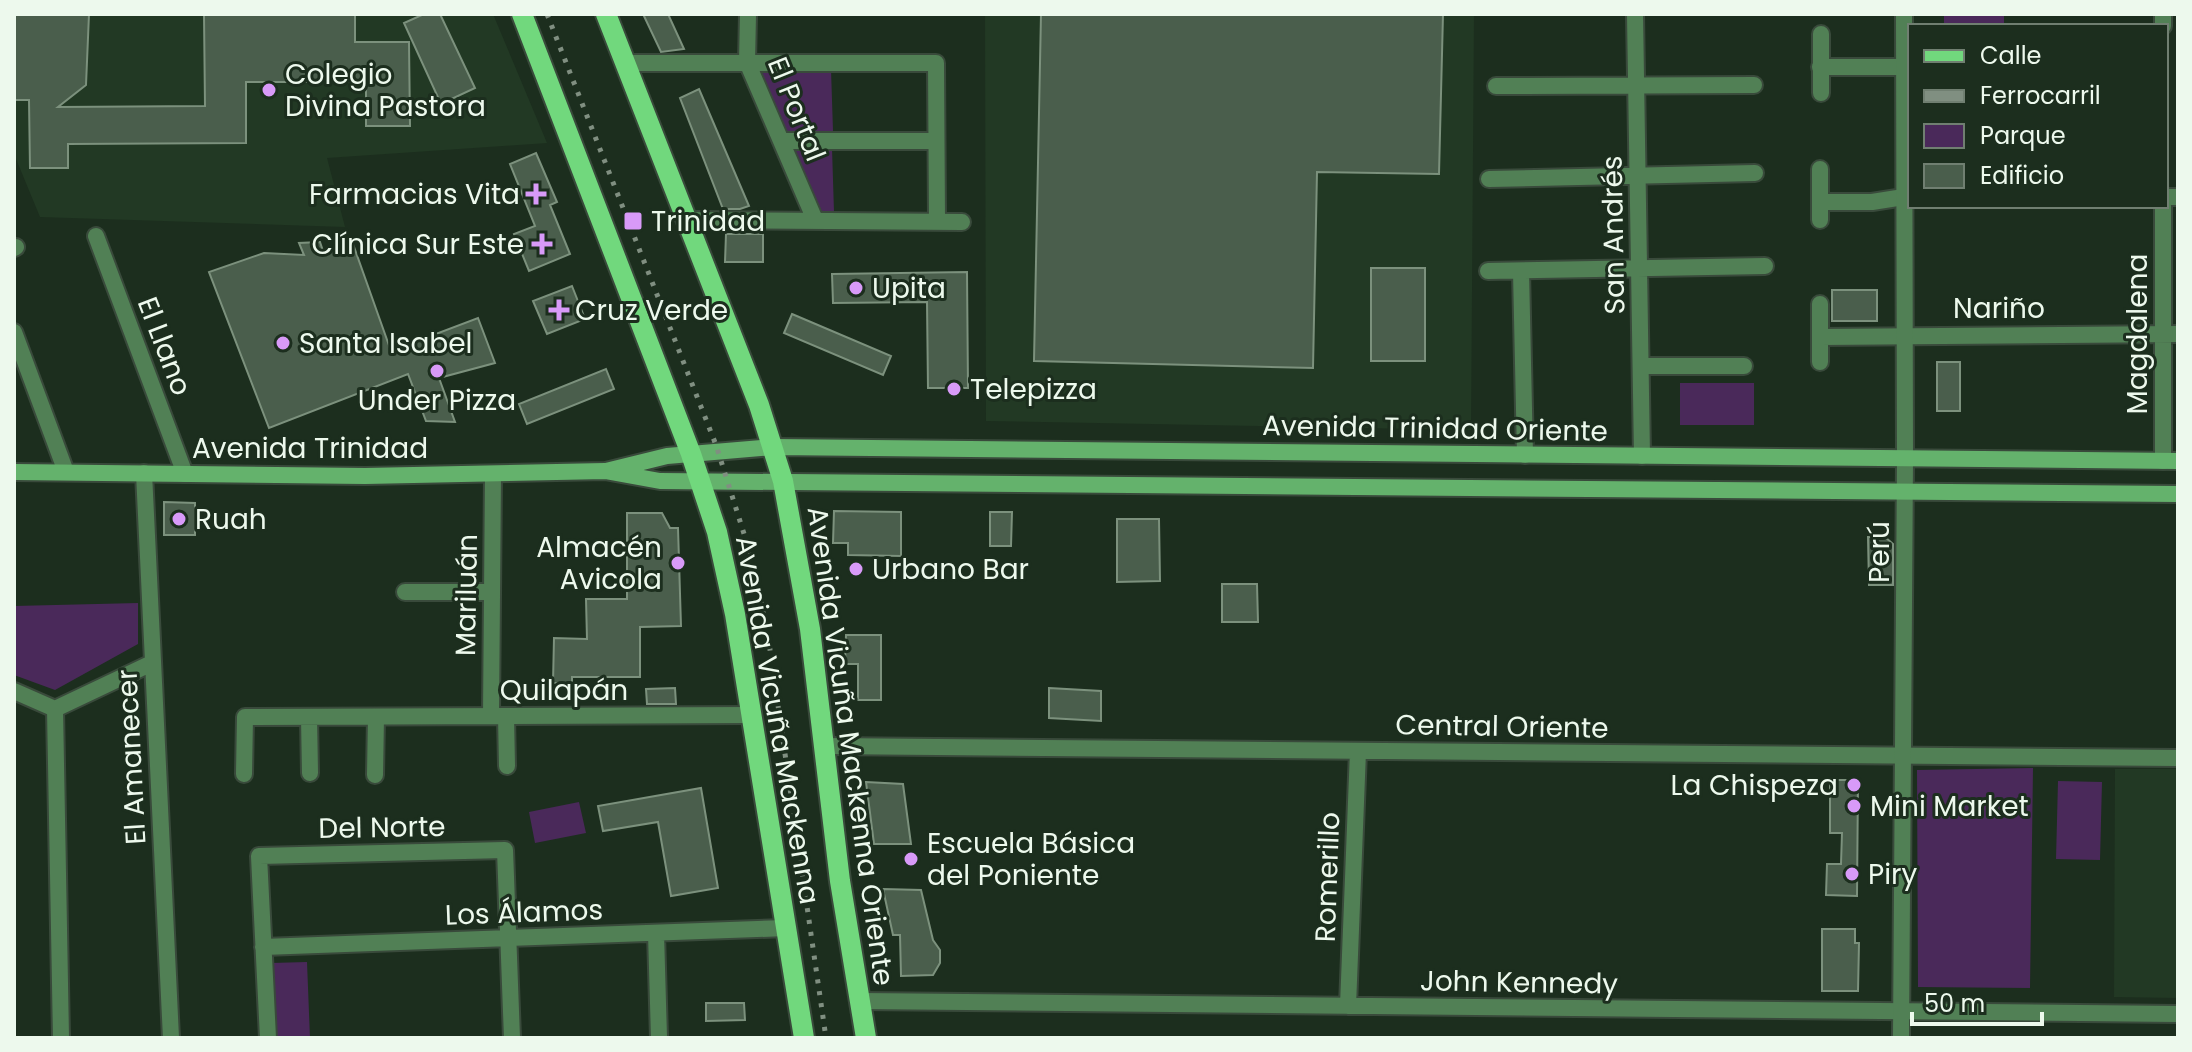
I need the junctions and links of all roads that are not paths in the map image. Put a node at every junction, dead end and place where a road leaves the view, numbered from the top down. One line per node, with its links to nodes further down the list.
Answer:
1 (522, 14): 43 (main road, Avenida Vicuña Mackenna)
2 (606, 14): 8 (main road, Avenida Vicuña Mackenna Oriente)
3 (748, 14): 7 (street, El Portal)
4 (1635, 14): 11 (street, San Andrés)
5 (1904, 14): 10 (street, Perú)
6 (1821, 34): 9 (street)
7 (747, 62): 8 (street); 15 (street, El Portal); 16 (street)
8 (625, 63): 24 (main road, Avenida Vicuña Mackenna Oriente)
9 (1820, 67): 10 (street); 14 (street)
10 (1904, 67): 21 (street, Perú)
11 (1637, 85): 12 (street); 13 (street); 19 (street, San Andrés)
12 (1754, 85)
13 (1496, 86)
14 (1821, 93)
15 (782, 141): 16 (street); 25 (street, El Portal)
16 (936, 141): 27 (street)
17 (1820, 169): 22 (street)
18 (1755, 173): 19 (street)
19 (1638, 176): 20 (street); 31 (street, San Andrés)
20 (1489, 179)
21 (1907, 196): 22 (street); 36 (street, Perú)
22 (1820, 202): 26 (street)
23 (2163, 208): 37 (street, Magdalena)
24 (687, 220): 25 (street); 42 (main road, Avenida Vicuña Mackenna Oriente)
25 (815, 220): 27 (street)
26 (1820, 220)
27 (937, 222): 28 (street)
28 (962, 222)
29 (96, 236): 52 (street, El Llano)
30 (1765, 266): 31 (street)
31 (1639, 269): 33 (street); 40 (street, San Andrés)
32 (1488, 271): 33 (street)
33 (1521, 271): 44 (street)
34 (1820, 304): 38 (street)
35 (14, 332): 50 (street)
36 (1904, 333): 37 (street, Nariño); 38 (street, Nariño); 46 (street, Perú)
37 (2171, 334): 47 (street, Magdalena)
38 (1820, 337): 39 (street)
39 (1820, 362)
40 (1641, 366): 41 (street); 45 (street, San Andrés)
41 (1744, 366)
42 (774, 447): 43 (main road, Avenida Trinidad Oriente); 44 (main road, Avenida Trinidad Oriente); 55 (main road, Avenida Vicuña Mackenna Oriente)
43 (691, 454): 48 (main road, Avenida Trinidad); 54 (main road, Avenida Vicuña Mackenna)
44 (1525, 455): 45 (main road, Avenida Trinidad Oriente)
45 (1642, 456): 46 (main road, Avenida Trinidad Oriente)
46 (1905, 459): 47 (main road, Avenida Trinidad Oriente); 56 (street, Perú)
47 (2171, 461)
48 (605, 471): 53 (main road, Avenida Trinidad); 54 (main road, Avenida Trinidad)
49 (14, 472): 50 (main road, Avenida Trinidad)
50 (66, 472): 51 (main road, Avenida Trinidad)
51 (144, 473): 52 (main road, Avenida Trinidad); 60 (street, El Amanecer)
52 (185, 474): 53 (main road, Avenida Trinidad)
53 (493, 474): 59 (street, Mariluán)
54 (701, 481): 55 (main road, Avenida Trinidad Oriente); 63 (main road, Avenida Vicuña Mackenna)
55 (783, 481): 56 (main road, Avenida Trinidad Oriente); 67 (main road, Avenida Vicuña Mackenna Oriente)
56 (1905, 492): 57 (main road, Avenida Trinidad Oriente); 69 (street, Perú)
57 (2178, 494)
58 (405, 592): 59 (street)
59 (492, 592): 64 (street, Mariluán)
60 (152, 663): 62 (street); 84 (street, El Amanecer)
61 (14, 691): 62 (street)
62 (55, 709): 83 (street)
63 (752, 715): 64 (street, Quilapán); 75 (main road, Avenida Vicuña Mackenna)
64 (499, 716): 66 (street, Quilapán); 71 (street, Mariluán)
65 (309, 717): 66 (street, Quilapán); 72 (street); 73 (street, Quilapán)
66 (376, 717): 74 (street)
67 (826, 746): 68 (street, Central Oriente); 79 (main road, Avenida Vicuña Mackenna Oriente)
68 (1358, 751): 69 (street, Central Oriente); 80 (street, Romerillo)
69 (1903, 756): 70 (street, Central Oriente); 81 (street, Perú)
70 (2178, 758)
71 (507, 766)
72 (310, 773)
73 (244, 774)
74 (375, 775)
75 (786, 928): 76 (street, Los Álamos); 88 (main road, Avenida Vicuña Mackenna)
76 (656, 933): 77 (street, Los Álamos); 87 (street)
77 (509, 939): 78 (street, Los Álamos); 78 (street, Del Norte); 86 (street)
78 (263, 947): 85 (street)
79 (859, 1001): 80 (street, John Kennedy); 89 (main road, Avenida Vicuña Mackenna Oriente)
80 (1348, 1006): 81 (street, John Kennedy)
81 (1901, 1012): 82 (street, John Kennedy); 90 (street, Perú)
82 (2178, 1014)
83 (61, 1038)
84 (171, 1038)
85 (268, 1038)
86 (512, 1038)
87 (659, 1038)
88 (804, 1038)
89 (866, 1038)
90 (1901, 1038)

